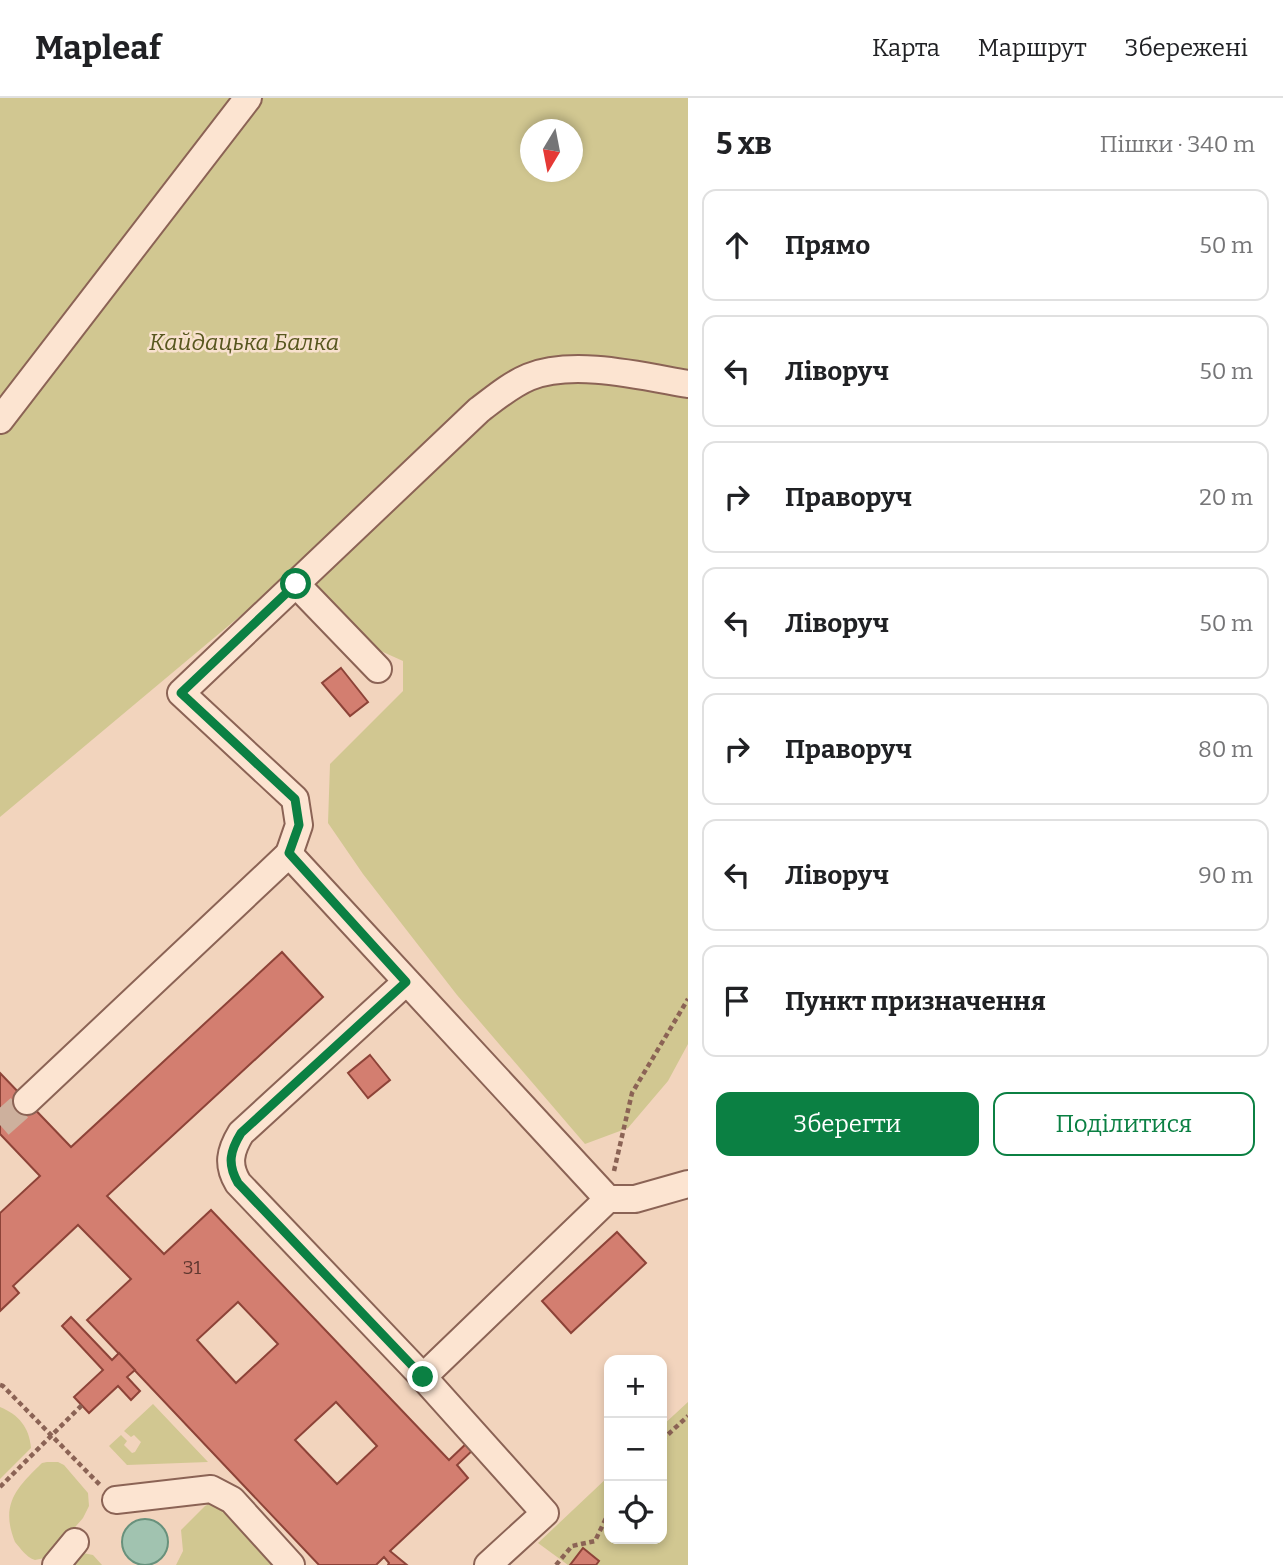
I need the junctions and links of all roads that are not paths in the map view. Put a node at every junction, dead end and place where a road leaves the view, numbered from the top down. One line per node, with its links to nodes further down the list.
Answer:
1 (248, 98): 3 (lane)
2 (688, 384): 4 (lane)
3 (0, 420)
4 (296, 584): 5 (lane); 6 (lane)
5 (378, 669)
6 (289, 853): 7 (lane); 8 (lane)
7 (406, 982): 10 (lane); 11 (lane)
8 (27, 1101)
9 (688, 1184): 10 (lane)
10 (608, 1199): 11 (lane)
11 (423, 1377): 16 (lane)
12 (116, 1500): 15 (lane)
13 (75, 1542): 14 (lane)
14 (56, 1565)
15 (291, 1565)
16 (488, 1565)

